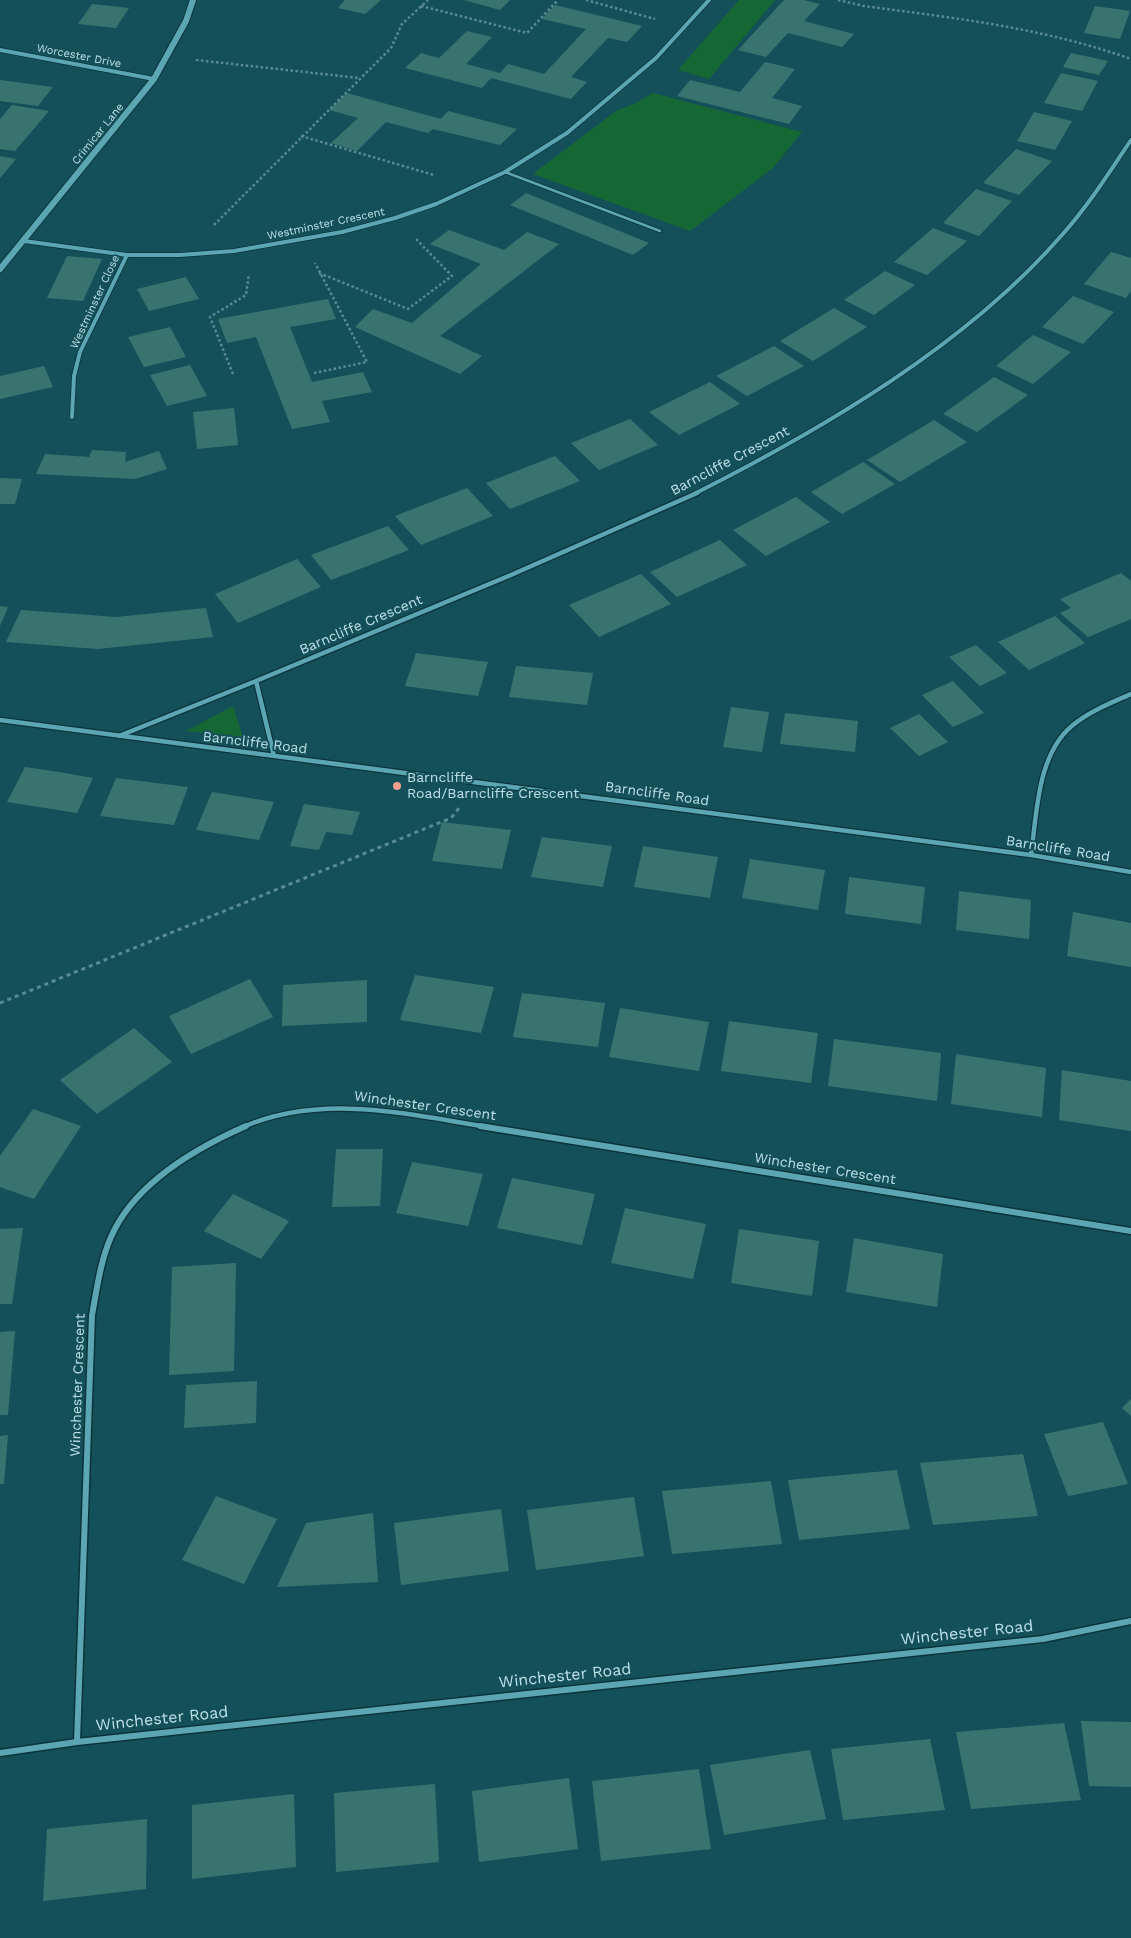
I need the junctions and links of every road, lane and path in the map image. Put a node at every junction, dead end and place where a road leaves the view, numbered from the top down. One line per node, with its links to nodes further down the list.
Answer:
1 (193, 0): 10 (street, Crimicar Lane)
2 (428, 0): 7 (path)
3 (558, 0): 7 (path)
4 (586, 0): 8 (path)
5 (709, 0): 8 (street, Westminster Crescent)
6 (838, 0): 11 (path)
7 (421, 6): 12 (path)
8 (686, 27): 16 (street, Westminster Crescent)
9 (0, 50): 13 (street, Worcester Drive)
10 (168, 56): 12 (path); 13 (street, Crimicar Lane)
11 (1131, 60)
12 (360, 78): 14 (path)
13 (154, 79): 21 (street, Crimicar Lane)
14 (301, 136): 17 (path); 24 (path)
15 (1131, 140): 30 (street, Barncliffe Crescent)
16 (505, 172): 17 (street, Westminster Crescent); 19 (lane)
17 (476, 187): 18 (street, Westminster Crescent)
18 (395, 218): 20 (street, Westminster Crescent); 26 (path)
19 (660, 231)
20 (305, 239): 22 (street, Westminster Crescent); 26 (path)
21 (24, 241): 23 (street, Westminster Crescent); 25 (street, Crimicar Lane)
22 (253, 248): 24 (street, Westminster Crescent); 28 (path)
23 (127, 254): 24 (street, Westminster Crescent); 29 (street, Westminster Close)
24 (204, 254)
25 (0, 269)
26 (319, 273): 27 (path)
27 (314, 373)
28 (233, 374)
29 (72, 417)
30 (256, 681): 33 (street, Barncliffe Crescent); 34 (street)
31 (1131, 694): 36 (street)
32 (0, 720): 33 (street, Barncliffe Road)
33 (118, 737): 34 (street, Barncliffe Road)
34 (274, 756): 35 (street, Barncliffe Road)
35 (481, 782): 36 (street, Barncliffe Road); 38 (path)
36 (1031, 855): 37 (street, Barncliffe Road)
37 (1131, 872)
38 (0, 1003)
39 (1131, 1231): 41 (street, Winchester Crescent)
40 (1131, 1621): 41 (street, Winchester Road)
41 (77, 1742): 42 (street, Winchester Road)
42 (0, 1753)

